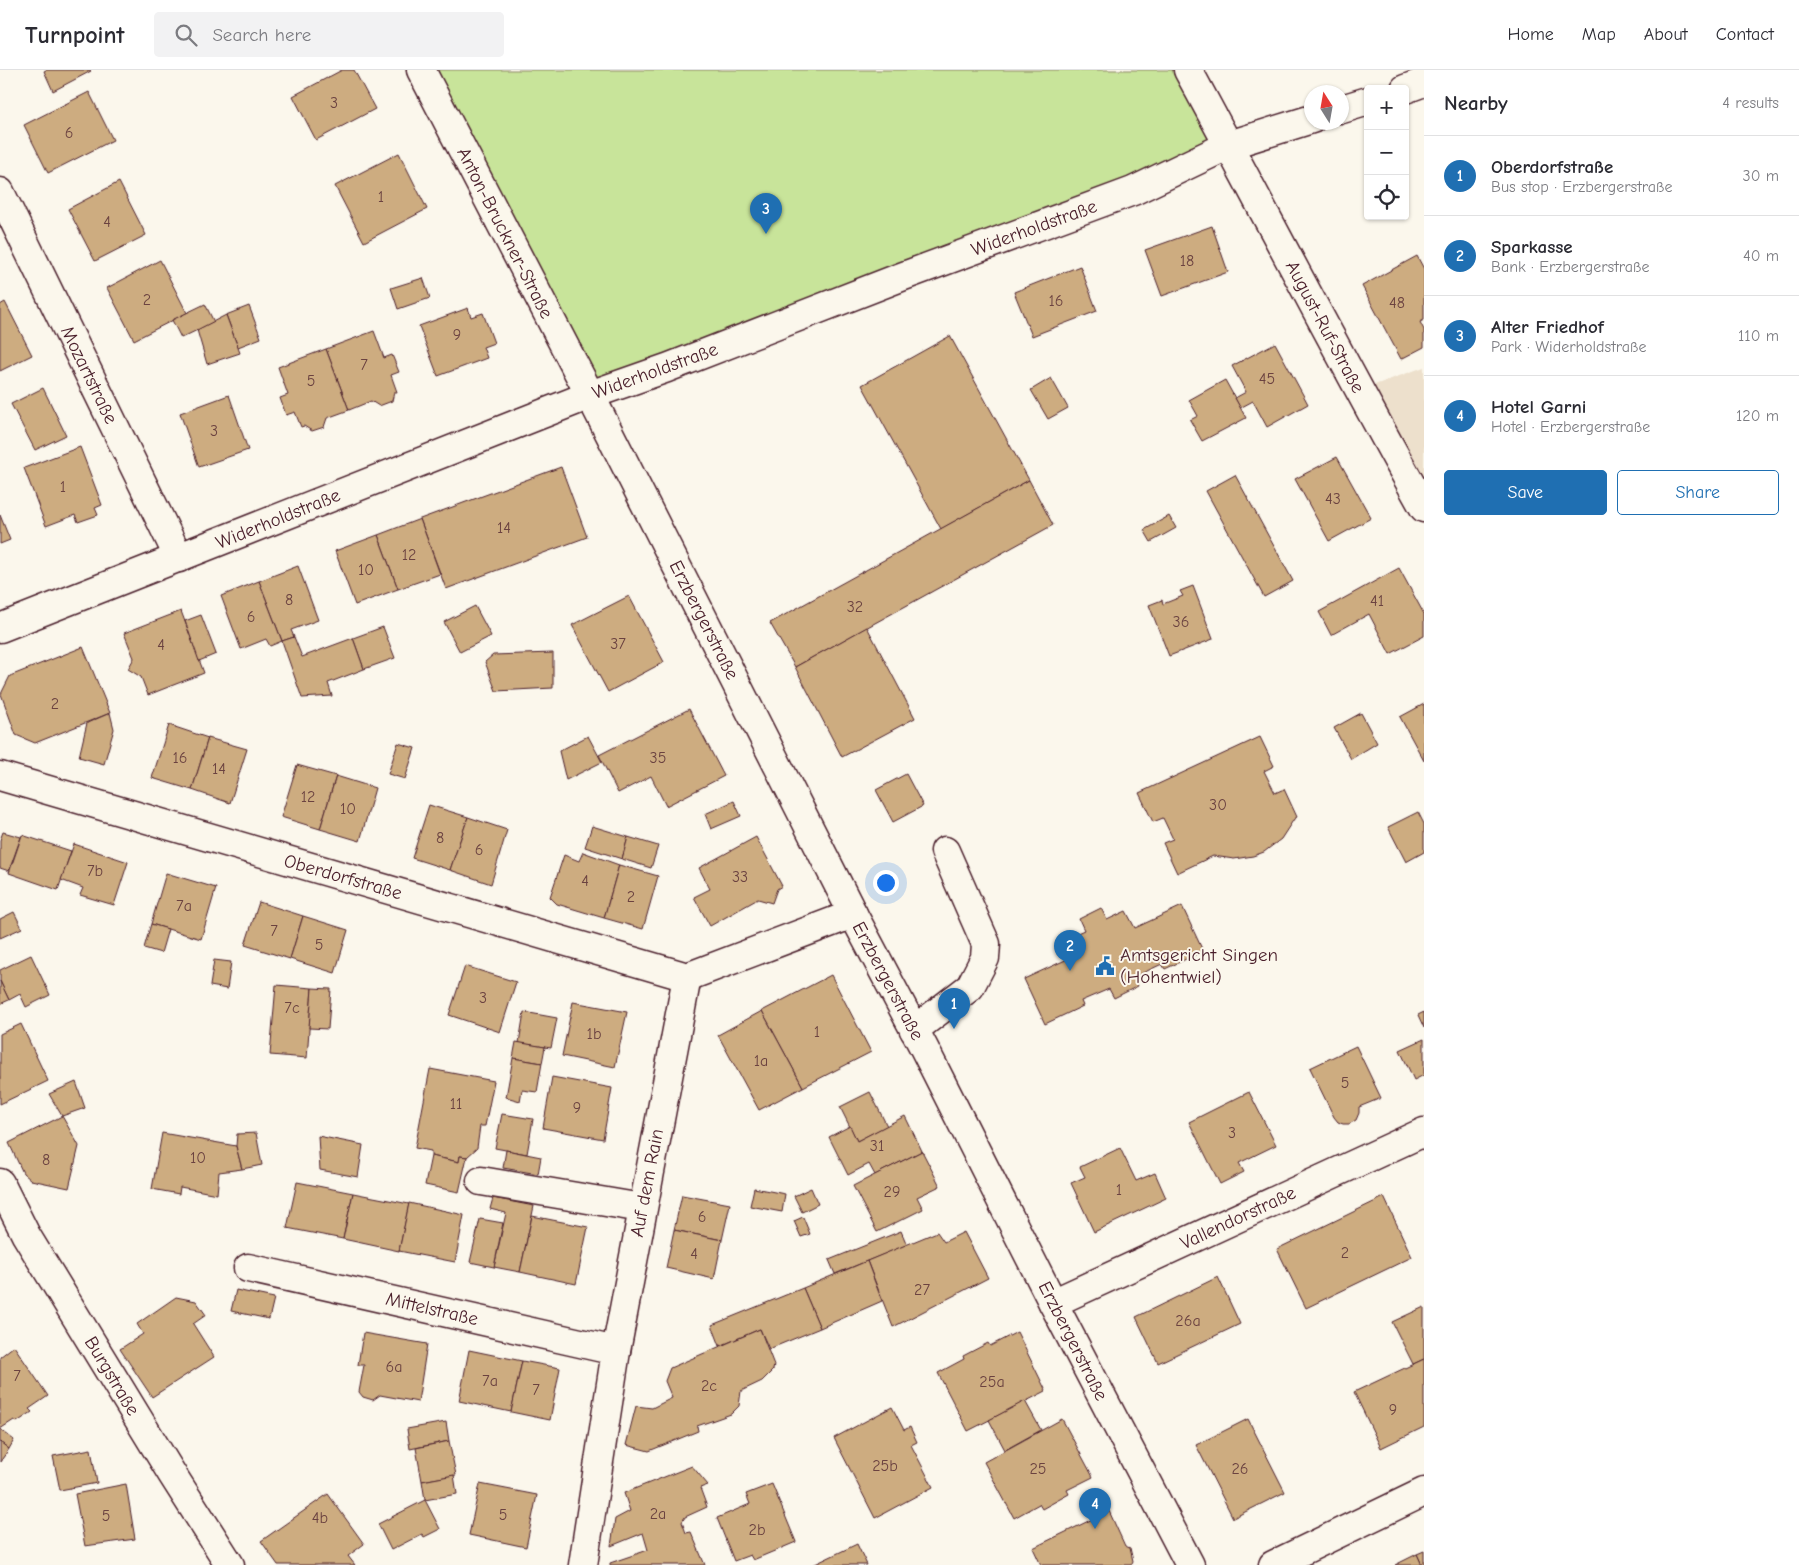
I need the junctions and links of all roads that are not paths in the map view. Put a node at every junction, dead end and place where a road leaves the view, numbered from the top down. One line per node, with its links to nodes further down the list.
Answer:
1 (421, 70): 10 (street, Anton-Bruckner-Straße)
2 (1188, 70): 8 (street, August-Ruf-Straße)
3 (1424, 82): 4 (street)
4 (1409, 88)
5 (1364, 102): 6 (street)
6 (1349, 107)
7 (1304, 122): 8 (street, Widerholdstraße)
8 (1229, 146): 10 (street, Widerholdstraße); 11 (street, August-Ruf-Straße)
9 (0, 192): 12 (street, Mozartstraße)
10 (590, 395): 12 (street, Widerholdstraße); 16 (street, Erzbergerstraße)
11 (1424, 508)
12 (178, 558): 13 (street, Widerholdstraße)
13 (0, 628)
14 (0, 776): 17 (street, Oberdorfstraße)
15 (945, 852): 18 (street)
16 (853, 914): 17 (street); 18 (street, Erzbergerstraße)
17 (687, 977): 22 (street, Auf dem Rain)
18 (914, 1030): 24 (street, Erzbergerstraße)
19 (1424, 1132): 24 (street, Vallendorstraße)
20 (481, 1181): 22 (street)
21 (0, 1183): 27 (street, Burgstraße)
22 (642, 1208): 25 (street, Auf dem Rain)
23 (248, 1268): 25 (street, Mittelstraße)
24 (1053, 1304): 29 (street, Erzbergerstraße)
25 (616, 1351): 28 (street, Auf dem Rain)
26 (1424, 1492): 30 (street)
27 (230, 1565)
28 (583, 1565)
29 (1190, 1565)
30 (1273, 1565)

